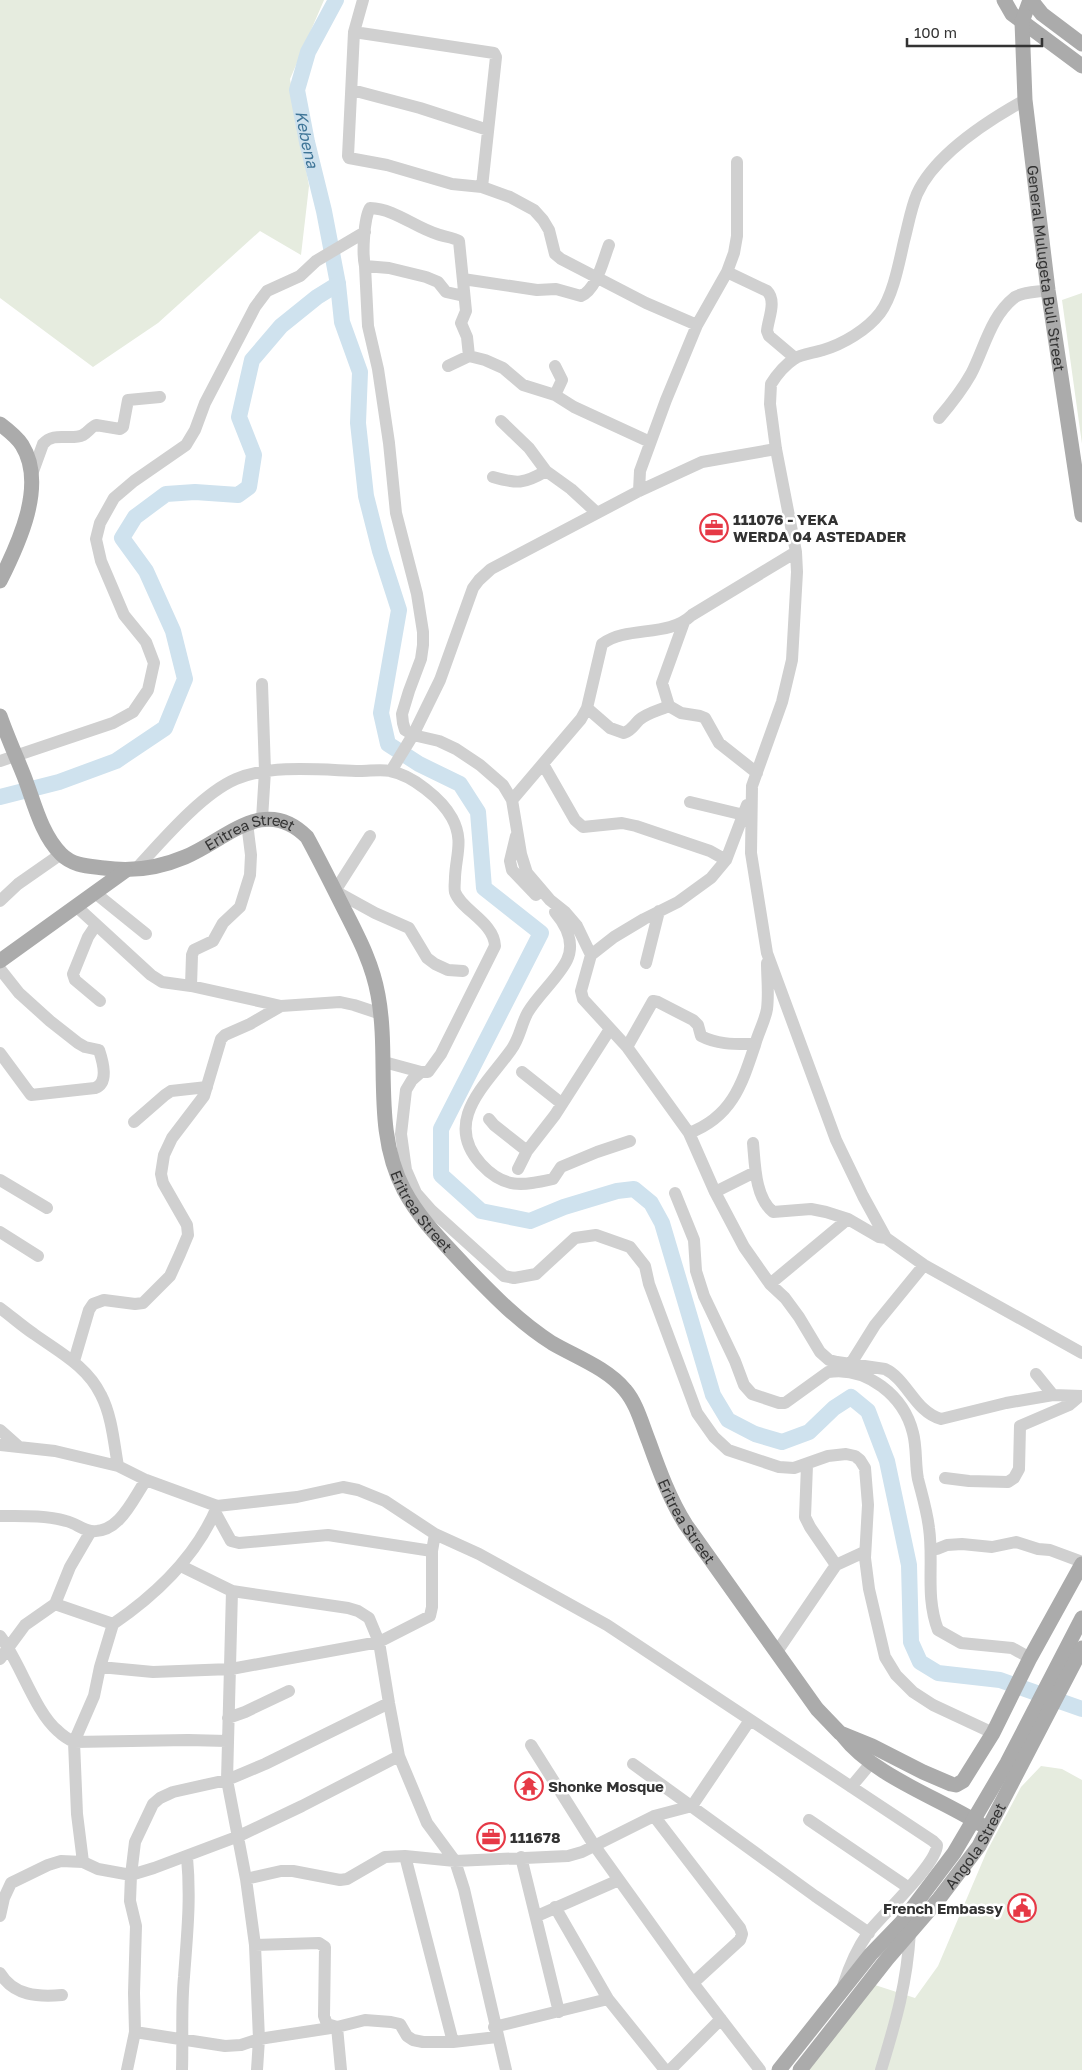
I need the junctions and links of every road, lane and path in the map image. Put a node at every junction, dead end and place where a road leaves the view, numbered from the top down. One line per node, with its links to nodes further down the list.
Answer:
1 (363, 0): 5 (street)
2 (1031, 0): 4 (main road); 6 (main road)
3 (1006, 4): 4 (main road)
4 (1022, 22): 7 (main road); 9 (main road, General Mulugeta Buli Street)
5 (354, 32): 8 (street); 10 (street)
6 (1082, 44)
7 (1082, 66)
8 (352, 90): 10 (street); 12 (street)
9 (1025, 100): 19 (main road, General Mulugeta Buli Street); 23 (street)
10 (488, 130): 12 (street)
11 (737, 162): 16 (street)
12 (482, 187): 17 (street)
13 (365, 232): 15 (street); 18 (street); 47 (street)
14 (609, 245): 17 (street)
15 (365, 266): 20 (street); 46 (street)
16 (727, 272): 21 (street); 23 (street)
17 (597, 276): 18 (street); 21 (street)
18 (463, 279): 20 (street)
19 (1048, 290): 28 (street); 38 (main road, General Mulugeta Buli Street)
20 (464, 296): 22 (street)
21 (697, 325): 31 (street)
22 (469, 356): 24 (street); 26 (street)
23 (795, 358): 32 (street)
24 (448, 366)
25 (555, 366): 26 (street)
26 (555, 395): 31 (street)
27 (160, 397): 34 (street)
28 (939, 418)
29 (501, 422): 33 (street)
30 (0, 424): 34 (main road)
31 (650, 442): 36 (street)
32 (776, 449): 36 (street); 39 (street)
33 (546, 471): 35 (street); 37 (street)
34 (32, 477): 40 (main road)
35 (493, 477)
36 (639, 491): 37 (street)
37 (597, 513): 46 (street)
38 (1082, 514)
39 (796, 552): 41 (street); 52 (street)
40 (0, 581)
41 (684, 622): 43 (street); 44 (street)
42 (262, 684): 51 (street)
43 (670, 706): 44 (street); 52 (street)
44 (587, 708): 49 (street)
45 (1, 721): 47 (main road, Eritrea Street)
46 (413, 735): 50 (street); 54 (street)
47 (16, 757): 48 (street); 60 (main road, Eritrea Street)
48 (0, 761)
49 (544, 764): 54 (street); 61 (street)
50 (392, 768): 51 (street); 86 (street)
51 (265, 771): 57 (street); 62 (street)
52 (757, 773): 53 (street)
53 (752, 786): 56 (street); 70 (street)
54 (512, 800): 58 (street)
55 (690, 802): 56 (street)
56 (744, 816): 61 (street)
57 (254, 821): 62 (main road, Eritrea Street); 63 (main road, Eritrea Street); 76 (street)
58 (518, 829): 71 (street); 92 (street)
59 (370, 836): 63 (street)
60 (61, 854): 62 (main road, Eritrea Street); 65 (street)
61 (726, 860): 67 (street)
62 (130, 871): 64 (main road)
63 (334, 890): 75 (street); 79 (main road, Eritrea Street)
64 (94, 892): 66 (main road); 69 (street)
65 (0, 901)
66 (77, 907): 68 (street); 72 (main road)
67 (659, 911): 71 (street); 73 (street)
68 (96, 925): 76 (street); 77 (street)
69 (146, 934)
70 (767, 953): 81 (street); 103 (street)
71 (591, 955): 80 (street)
72 (0, 961)
73 (646, 963)
74 (0, 969): 83 (street)
75 (463, 971)
76 (191, 986): 78 (street)
77 (100, 1001)
78 (281, 1006): 79 (street); 87 (street)
79 (380, 1014): 84 (main road, Eritrea Street)
80 (610, 1029): 82 (street); 88 (street)
81 (755, 1044): 82 (street); 91 (street)
82 (627, 1047): 91 (street)
83 (0, 1053)
84 (384, 1062): 86 (street); 139 (main road, Eritrea Street)
85 (522, 1072): 88 (street)
86 (416, 1076): 117 (street)
87 (208, 1087): 90 (street); 109 (street)
88 (562, 1104): 94 (street)
89 (489, 1120): 94 (street)
90 (134, 1122)
91 (689, 1133): 98 (street)
92 (630, 1142)
93 (753, 1143): 96 (street)
94 (527, 1151): 95 (street)
95 (518, 1169)
96 (755, 1172): 98 (street); 101 (street)
97 (0, 1180): 100 (street)
98 (715, 1192): 106 (street)
99 (675, 1193): 140 (street)
100 (47, 1208)
101 (848, 1219): 103 (street); 106 (street)
102 (0, 1232): 104 (street)
103 (886, 1238): 105 (street)
104 (38, 1256)
105 (924, 1265): 108 (street); 110 (street)
106 (770, 1284): 110 (street)
107 (0, 1308): 109 (street)
108 (1082, 1353)
109 (74, 1361): 118 (street)
110 (850, 1365): 112 (street)
111 (1036, 1374): 112 (street)
112 (1053, 1395): 113 (street)
113 (1081, 1396): 119 (street)
114 (0, 1430): 116 (street)
115 (0, 1445): 116 (street)
116 (18, 1446): 118 (street)
117 (807, 1465): 129 (street); 148 (street)
118 (118, 1466): 120 (street)
119 (945, 1478)
120 (146, 1480): 121 (street); 123 (street)
121 (216, 1509): 124 (street); 126 (street); 130 (street)
122 (0, 1516): 123 (street)
123 (91, 1531): 132 (street)
124 (435, 1534): 126 (street); 147 (street)
125 (937, 1549): 128 (street)
126 (432, 1551): 136 (street)
127 (862, 1553): 129 (street)
128 (1082, 1563): 140 (main road)
129 (836, 1565): 139 (street)
130 (181, 1566): 131 (street); 134 (street)
131 (232, 1591): 136 (street); 143 (street)
132 (55, 1604): 134 (street); 137 (street)
133 (1082, 1618): 161 (main road)
134 (113, 1624): 142 (street)
135 (0, 1636): 137 (street)
136 (379, 1642): 143 (street); 145 (street)
137 (9, 1648): 141 (street); 151 (street)
138 (1082, 1648): 162 (main road, Angola Street)
139 (776, 1654): 149 (main road, Eritrea Street)
140 (1030, 1658): 148 (main road)
141 (0, 1659)
142 (100, 1668): 143 (street); 151 (street)
143 (231, 1669): 146 (street)
144 (289, 1691): 146 (street)
145 (389, 1703): 153 (street); 156 (street)
146 (228, 1718): 150 (street)
147 (750, 1720): 157 (street); 158 (street)
148 (993, 1732): 149 (main road, Eritrea Street)
149 (840, 1733): 154 (main road)
150 (227, 1741): 151 (street); 156 (street)
151 (74, 1742): 169 (street)
152 (531, 1745): 164 (street)
153 (399, 1756): 163 (street); 168 (street)
154 (871, 1763): 157 (street); 161 (main road)
155 (633, 1764): 158 (street)
156 (227, 1780): 163 (street); 170 (street)
157 (851, 1787): 173 (street)
158 (692, 1806): 159 (street); 178 (street)
159 (654, 1816): 164 (street); 181 (street)
160 (809, 1820): 173 (street)
161 (973, 1820): 162 (main road); 177 (main road)
162 (987, 1829): 177 (main road, Angola Street)
163 (239, 1836): 166 (street); 171 (street)
164 (594, 1845): 167 (street); 172 (street)
165 (406, 1856): 168 (street); 171 (street); 192 (street)
166 (187, 1857): 170 (street); 191 (street)
167 (521, 1857): 168 (street); 176 (street)
168 (455, 1861): 189 (street)
169 (83, 1862): 170 (street); 175 (street)
170 (132, 1874): 188 (street)
171 (246, 1879): 179 (street)
172 (619, 1880): 174 (street); 181 (street)
173 (910, 1888): 178 (street)
174 (555, 1907): 176 (street); 184 (street)
175 (0, 1916)
176 (537, 1916): 185 (street)
177 (905, 1927): 182 (main road); 202 (main road, Angola Street); 203 (street)
178 (869, 1933): 182 (street)
179 (255, 1946): 187 (street); 190 (street)
180 (0, 1973): 183 (street)
181 (693, 1983): 186 (street)
182 (841, 1993): 201 (main road)
183 (62, 1995)
184 (608, 1999): 185 (street); 198 (street)
185 (559, 2012): 189 (street)
186 (721, 2019): 199 (street); 200 (street)
187 (337, 2027): 190 (street); 192 (street); 196 (street)
188 (136, 2032): 191 (street); 193 (street)
189 (496, 2032): 192 (street); 197 (street)
190 (259, 2039): 191 (street); 195 (street)
191 (183, 2040): 194 (street)
192 (453, 2042)
193 (127, 2070)
194 (182, 2070)
195 (257, 2070)
196 (341, 2070)
197 (506, 2070)
198 (665, 2070)
199 (670, 2070)
200 (760, 2070)
201 (779, 2070)
202 (800, 2070)
203 (881, 2070)

